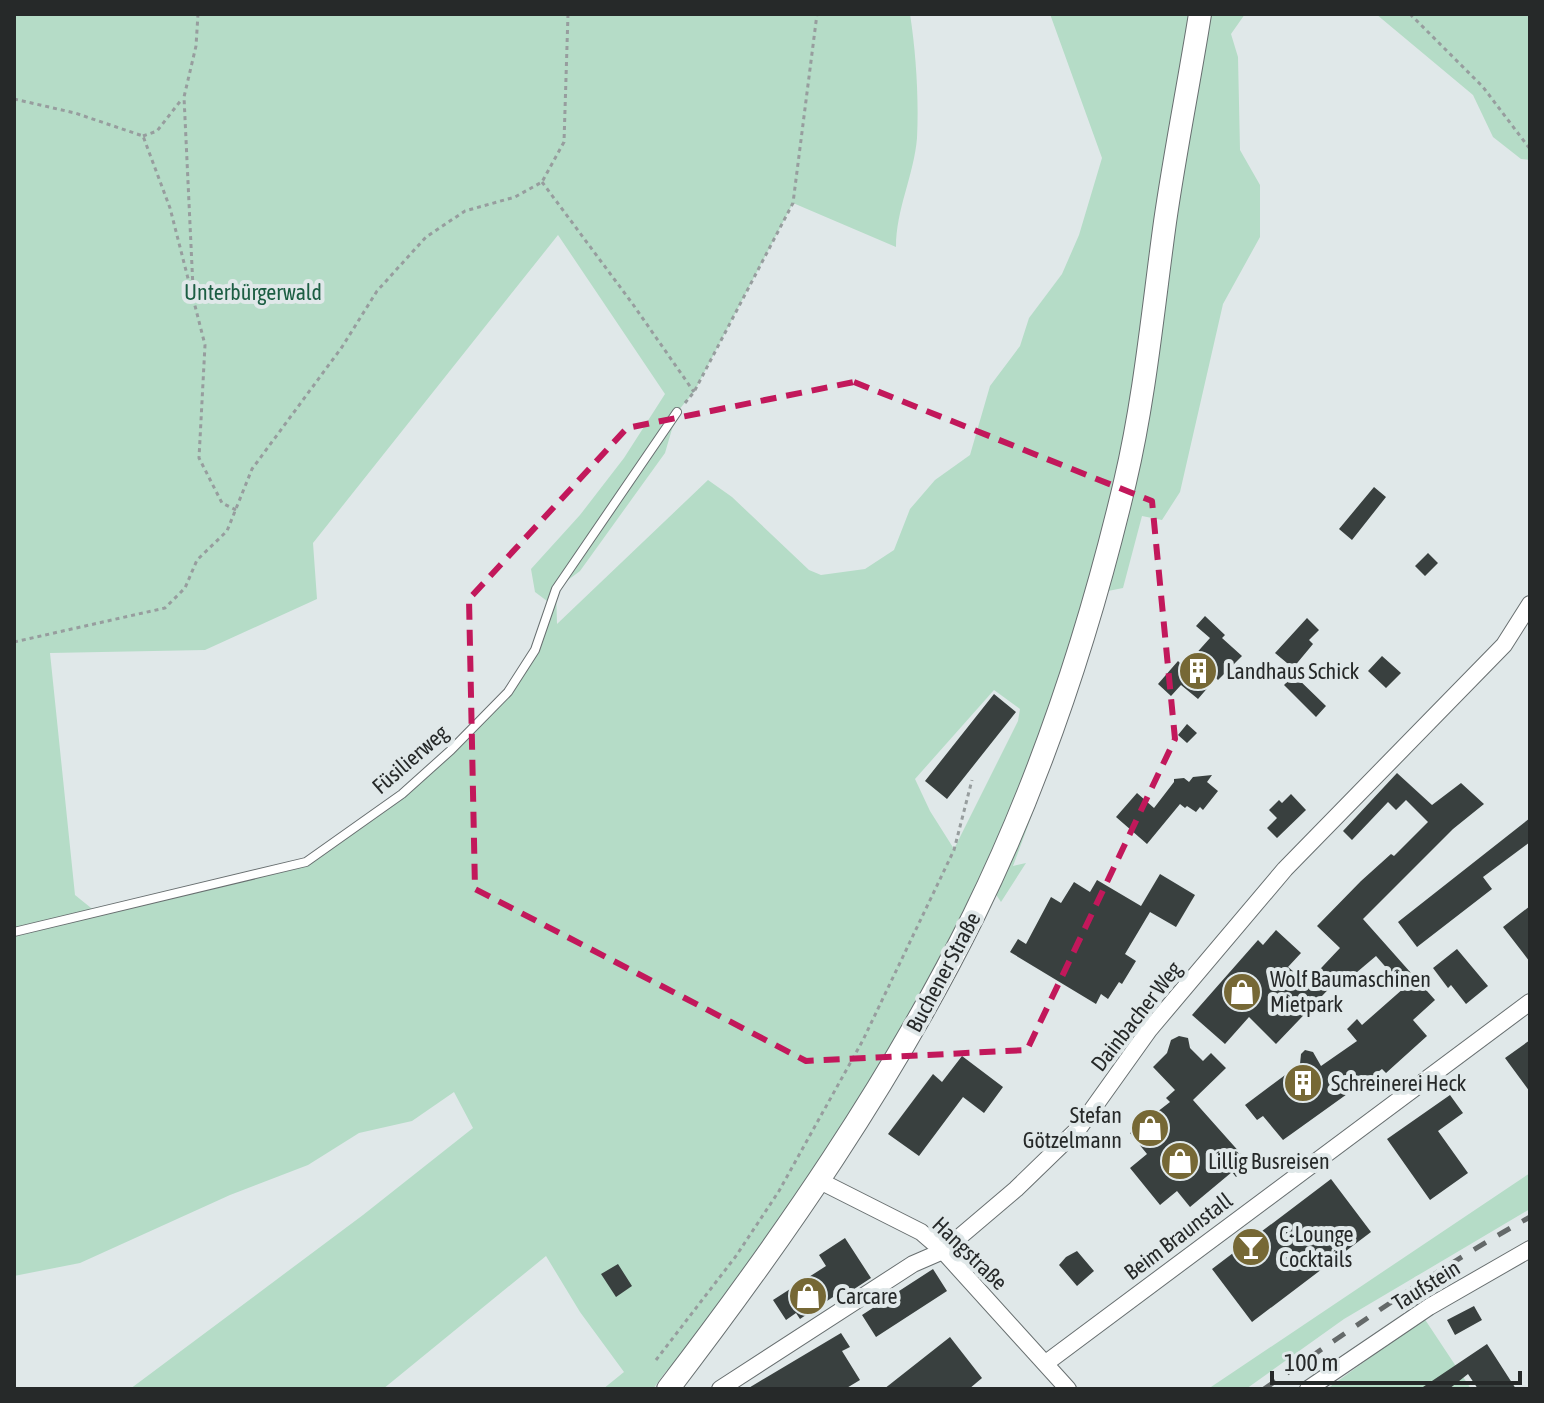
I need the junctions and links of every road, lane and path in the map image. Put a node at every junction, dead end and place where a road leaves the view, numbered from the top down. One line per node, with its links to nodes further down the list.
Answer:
1 (198, 14): 6 (path)
2 (568, 14): 10 (path)
3 (817, 14): 10 (path)
4 (1200, 14): 19 (main road, Buchener Straße)
5 (1410, 14): 9 (path)
6 (184, 97): 8 (path); 11 (path)
7 (14, 99): 8 (path)
8 (143, 136): 11 (path)
9 (1530, 149)
10 (542, 182): 13 (path)
11 (193, 296): 13 (path)
12 (677, 412): 17 (lane, Füsilierweg)
13 (237, 511): 15 (path)
14 (1530, 604): 21 (street, Dainbacher Weg)
15 (14, 642)
16 (972, 780): 22 (path)
17 (14, 932)
18 (1530, 1002): 23 (street, Beim Braunstall)
19 (818, 1180): 21 (street, Hangstraße); 24 (main road, Buchener Straße)
20 (1530, 1249): 27 (street, Taufstein)
21 (943, 1251): 23 (street, Hangstraße); 25 (street, Dainbacher Weg)
22 (656, 1360)
23 (1046, 1363): 26 (street, Hangstraße)
24 (678, 1386)
25 (720, 1389)
26 (1068, 1389)
27 (1308, 1389)

